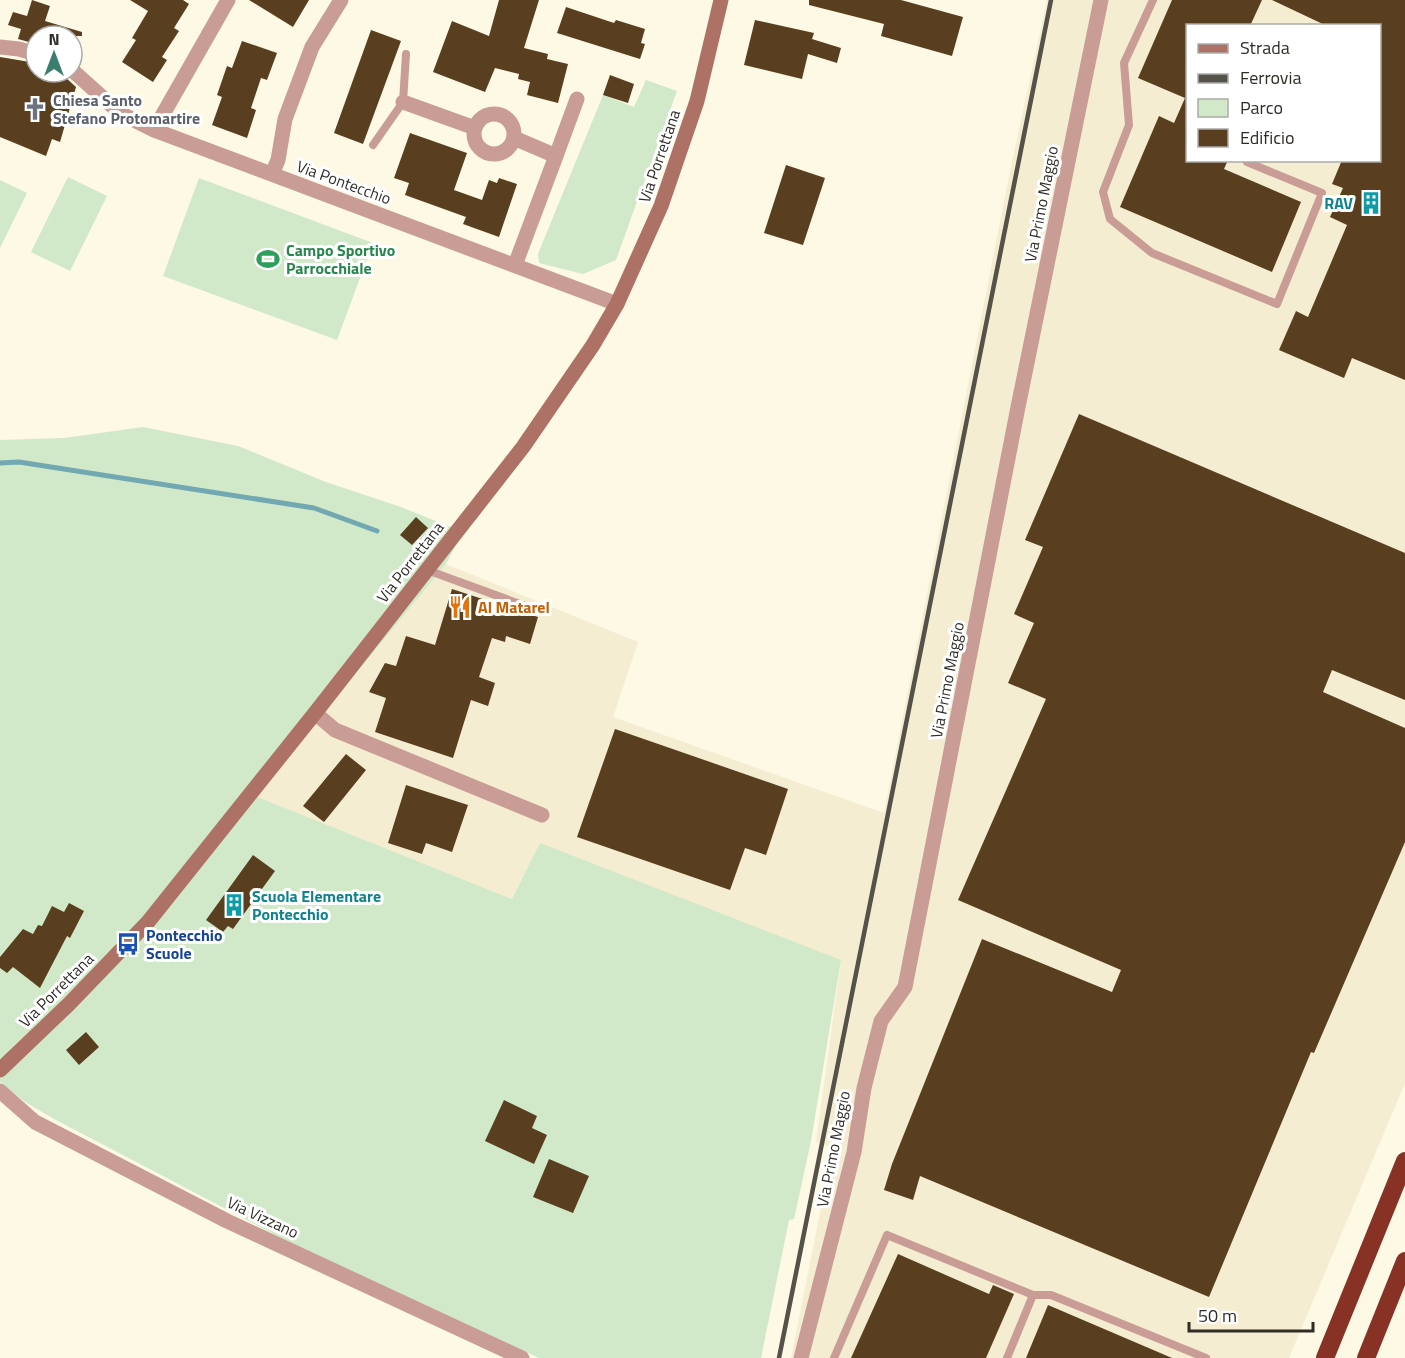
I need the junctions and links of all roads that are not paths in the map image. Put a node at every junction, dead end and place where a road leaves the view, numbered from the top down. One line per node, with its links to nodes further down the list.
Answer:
1 (228, 0): 13 (street)
2 (341, 0): 18 (street)
3 (721, 0): 20 (main road, Via Porrettana)
4 (1101, 0): 31 (street, Via Primo Maggio)
5 (1153, 0): 17 (lane)
6 (0, 47): 7 (street)
7 (24, 50)
8 (406, 54): 11 (lane)
9 (84, 82): 13 (street, Via Pontecchio)
10 (577, 99): 16 (street)
11 (403, 102): 12 (street); 15 (lane)
12 (475, 128): 14 (street); 14 (street)
13 (154, 130): 18 (street, Via Pontecchio)
14 (514, 138): 16 (street)
15 (373, 145)
16 (556, 156): 19 (street)
17 (1247, 162)
18 (272, 174): 19 (street, Via Pontecchio)
19 (515, 265): 20 (street, Via Pontecchio)
20 (617, 304): 21 (main road, Via Porrettana)
21 (427, 570): 22 (lane); 23 (main road, Via Porrettana)
22 (539, 611)
23 (315, 713): 24 (street); 25 (main road, Via Porrettana)
24 (542, 815)
25 (0, 1070)
26 (0, 1091): 30 (street, Via Vizzano)
27 (1405, 1161): 35 (highway)
28 (1405, 1261): 36 (highway)
29 (1033, 1295): 32 (lane); 33 (lane); 34 (lane)
30 (522, 1358)
31 (801, 1358)
32 (834, 1358)
33 (1007, 1358)
34 (1206, 1358)
35 (1324, 1358)
36 (1366, 1358)

